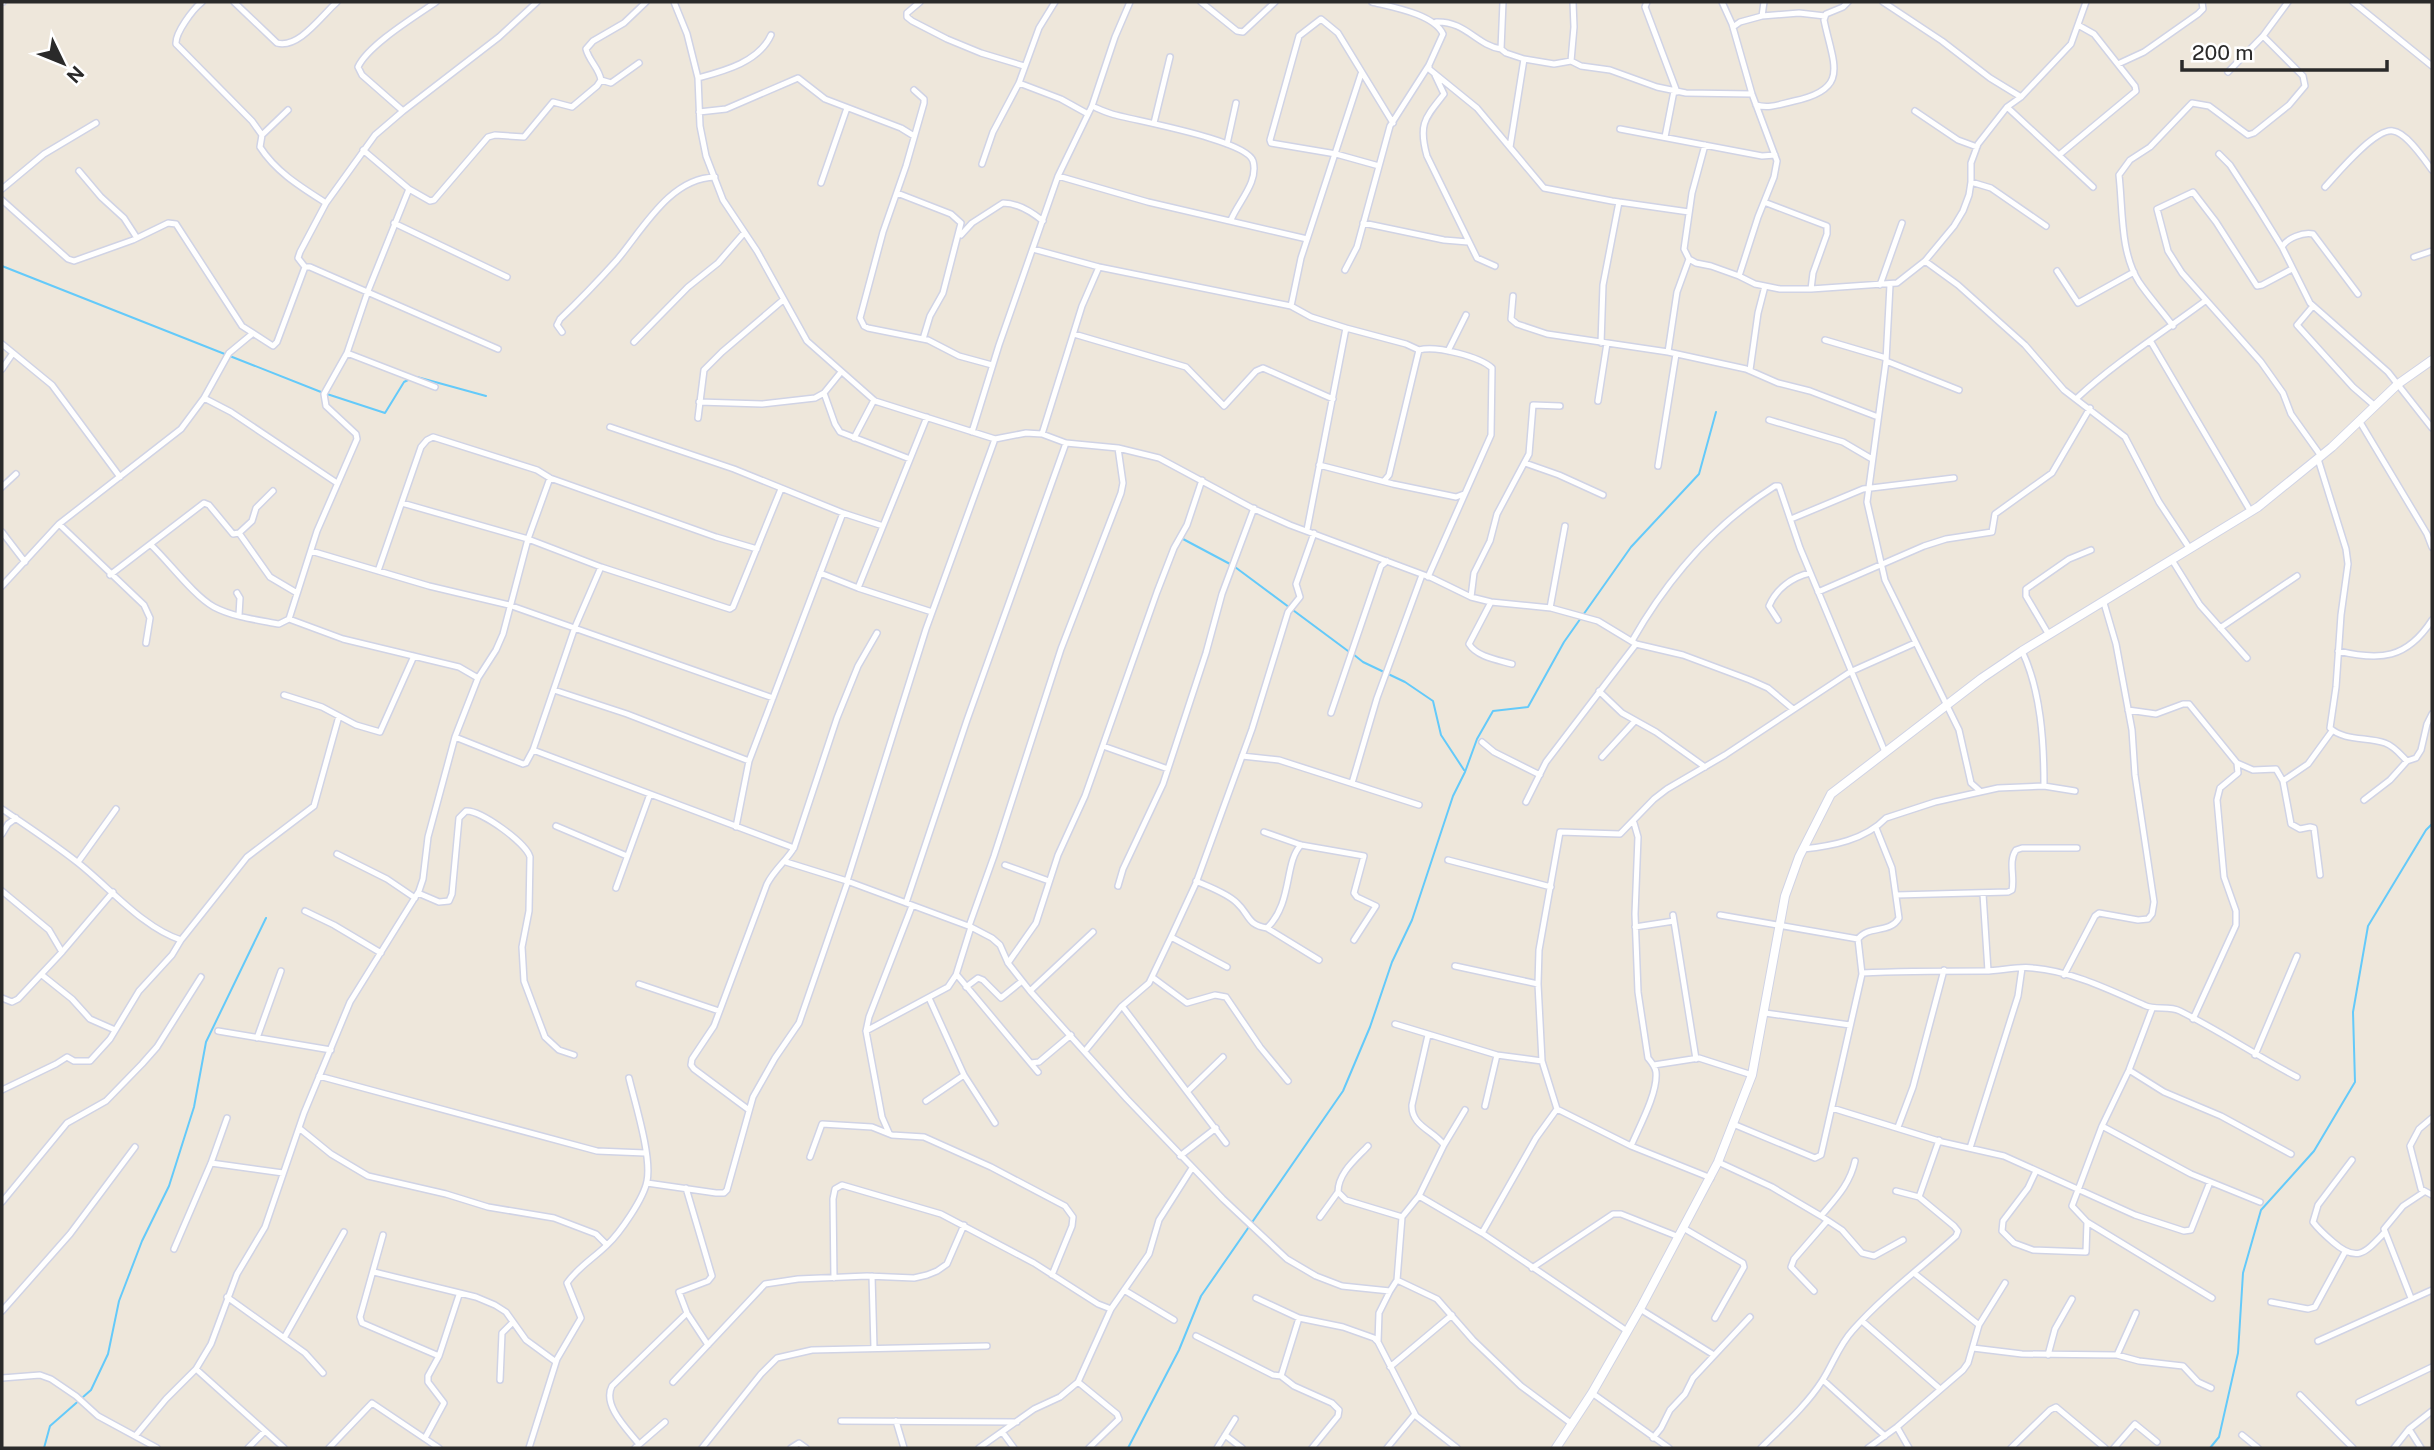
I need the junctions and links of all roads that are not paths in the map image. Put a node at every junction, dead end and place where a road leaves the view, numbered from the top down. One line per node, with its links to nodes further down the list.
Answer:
1 (202, 2): 26 (street)
2 (234, 2): 3 (street)
3 (337, 2)
4 (436, 2): 60 (street)
5 (537, 2): 60 (street)
6 (646, 2): 47 (street)
7 (674, 2): 46 (street)
8 (920, 2): 41 (street)
9 (1055, 2): 41 (street)
10 (1130, 2): 55 (street)
11 (1201, 2): 12 (street)
12 (1275, 2)
13 (1373, 2): 29 (street)
14 (1503, 2): 34 (street)
15 (1573, 2): 37 (street)
16 (1647, 2): 50 (street)
17 (1722, 2): 31 (street)
18 (1764, 2): 27 (street)
19 (1849, 2): 28 (street)
20 (1883, 2): 52 (street)
21 (2086, 2): 30 (street)
22 (2202, 2): 39 (street)
23 (2288, 2): 33 (street)
24 (2353, 2): 42 (street)
25 (187, 3): 26 (street)
26 (194, 8): 69 (street)
27 (1762, 16): 28 (street); 31 (street)
28 (1825, 16): 58 (street)
29 (1436, 22): 34 (street); 40 (street)
30 (2078, 25): 39 (street); 52 (street)
31 (1733, 27): 51 (street)
32 (771, 36): 46 (street)
33 (2263, 37): 44 (street); 125 (street)
34 (1501, 49): 36 (street)
35 (1170, 57): 66 (street)
36 (1524, 59): 37 (street); 74 (street)
37 (1571, 61): 50 (street)
38 (639, 63): 47 (street)
39 (2118, 64): 79 (street)
40 (1429, 65): 43 (street); 67 (street)
41 (1024, 66): 48 (street)
42 (2432, 66)
43 (1433, 72): 74 (street); 112 (street)
44 (2228, 72)
45 (1361, 74): 67 (street); 77 (street); 77 (street)
46 (698, 78): 62 (street)
47 (601, 80): 93 (street)
48 (1019, 83): 63 (street); 81 (street)
49 (914, 90): 70 (street)
50 (1675, 91): 51 (street); 71 (street)
51 (1752, 94): 54 (street)
52 (2021, 97): 56 (street)
53 (1236, 103): 72 (street)
54 (1756, 105): 58 (street); 64 (street)
55 (1092, 106): 63 (street); 66 (street)
56 (2007, 107): 75 (street); 79 (street)
57 (847, 108): 62 (street); 70 (street); 89 (street)
58 (1767, 108): 64 (street)
59 (288, 110): 69 (street)
60 (403, 111): 76 (street)
61 (1915, 111): 75 (street)
62 (699, 112): 87 (street)
63 (1088, 114): 85 (street)
64 (1759, 114): 80 (street)
65 (96, 122): 90 (street)
66 (1154, 123): 72 (street)
67 (1393, 123): 82 (street)
68 (1620, 129): 71 (street)
69 (262, 135): 98 (street)
70 (914, 136): 94 (street)
71 (1665, 137): 73 (street)
72 (1227, 144): 102 (street)
73 (1705, 145): 80 (street); 100 (street)
74 (1510, 147): 97 (street)
75 (1977, 147): 88 (street)
76 (363, 150): 93 (street); 98 (street)
77 (1336, 154): 82 (street); 111 (street)
78 (2219, 154): 113 (street)
79 (2059, 155): 91 (street)
80 (1775, 156): 96 (street)
81 (982, 164)
82 (1379, 166): 105 (street)
83 (2432, 170): 92 (street)
84 (79, 172): 110 (street)
85 (1058, 176): 99 (street); 102 (street)
86 (2, 177): 90 (street)
87 (715, 177): 108 (street); 142 (street)
88 (1971, 182): 107 (street); 118 (street)
89 (821, 183)
90 (4, 186)
91 (2093, 187)
92 (2325, 187)
93 (409, 189): 104 (street)
94 (897, 193): 109 (street); 145 (street)
95 (2, 200): 110 (street)
96 (1765, 201): 126 (street); 131 (street)
97 (1619, 202): 100 (street); 149 (street)
98 (326, 203): 120 (street)
99 (1046, 211): 101 (street); 103 (street)
100 (1689, 212): 117 (street)
101 (1034, 213): 103 (street); 109 (street)
102 (1231, 220): 111 (street)
103 (1043, 221): 114 (street)
104 (394, 223): 127 (street); 132 (street)
105 (1363, 223): 112 (street); 123 (street)
106 (1902, 223): 128 (street)
107 (2046, 226)
108 (744, 233): 135 (street); 147 (street)
109 (959, 237): 145 (street)
110 (137, 238): 143 (street)
111 (1307, 239): 137 (street)
112 (1468, 242): 119 (street)
113 (2281, 247): 122 (street); 133 (street)
114 (1033, 249): 121 (street); 160 (street)
115 (2432, 251): 116 (street)
116 (2414, 257)
117 (1689, 259): 126 (street); 154 (street)
118 (1925, 261): 129 (street); 169 (street)
119 (1495, 266)
120 (304, 267): 132 (street); 143 (street)
121 (1099, 267): 137 (street); 144 (street)
122 (2292, 269): 136 (street); 138 (street)
123 (1345, 270)
124 (2057, 271): 125 (street)
125 (2134, 272): 140 (street)
126 (1739, 276): 130 (street)
127 (507, 277)
128 (1880, 285): 129 (street); 131 (street)
129 (1889, 285): 158 (street)
130 (1765, 286): 131 (street); 162 (street)
131 (1811, 289)
132 (368, 291): 151 (street); 156 (street)
133 (2358, 293)
134 (1513, 296): 149 (street)
135 (783, 300): 163 (street); 173 (street)
136 (2205, 301): 140 (street); 190 (street)
137 (1291, 306): 141 (street)
138 (2313, 306): 164 (street); 175 (street)
139 (1466, 315): 153 (street)
140 (2173, 326): 148 (street)
141 (1346, 328): 152 (street); 170 (street)
142 (562, 332)
143 (252, 334): 168 (street)
144 (1074, 334): 170 (street); 185 (street)
145 (923, 339): 160 (street)
146 (1825, 340): 158 (street)
147 (634, 342)
148 (2151, 342): 169 (street); 213 (street)
149 (1604, 343): 154 (street); 172 (street)
150 (2, 344): 155 (street)
151 (498, 349)
152 (1419, 350): 153 (street); 197 (street)
153 (1448, 351): 210 (street)
154 (1668, 352): 157 (street)
155 (13, 353): 161 (street); 198 (street)
156 (347, 353): 165 (street); 203 (street)
157 (1675, 354): 162 (street); 195 (street)
158 (1886, 359): 166 (street); 178 (street)
159 (2432, 360): 164 (street)
160 (992, 365): 184 (street)
161 (2, 369)
162 (1750, 370): 178 (street)
163 (841, 372): 167 (street); 171 (street)
164 (2398, 384): 175 (street); 183 (street)
165 (435, 387)
166 (1959, 390)
167 (824, 393): 173 (street); 186 (street)
168 (204, 398): 198 (street); 203 (street)
169 (2077, 398): 176 (street)
170 (1333, 399): 194 (street)
171 (874, 400): 177 (street); 186 (street)
172 (1598, 401)
173 (699, 402): 179 (street)
174 (1560, 406): 193 (street)
175 (2375, 407): 181 (street)
176 (2090, 408): 226 (street); 233 (street)
177 (927, 417): 184 (street); 191 (street)
178 (1878, 417): 192 (street)
179 (698, 418)
180 (1769, 420): 192 (street)
181 (2360, 422): 190 (street); 224 (street)
182 (610, 427): 207 (street)
183 (2432, 428)
184 (972, 432): 187 (street)
185 (1042, 434): 187 (street); 188 (street)
186 (854, 438): 191 (street)
187 (995, 439): 252 (street)
188 (1066, 443): 189 (street); 338 (street)
189 (1118, 448): 201 (street); 342 (street)
190 (2320, 458): 213 (street); 265 (street)
191 (910, 459): 217 (street)
192 (1872, 459): 206 (street)
193 (1525, 463): 209 (street); 247 (street)
194 (1319, 465): 202 (street); 219 (street)
195 (1658, 466)
196 (16, 474): 205 (street)
197 (1389, 475): 202 (street); 204 (street)
198 (121, 477): 216 (street)
199 (550, 478): 211 (street); 222 (street); 225 (street)
200 (1954, 478): 206 (street)
201 (1202, 480): 212 (street); 285 (street)
202 (1384, 481): 204 (street)
203 (337, 483): 228 (street)
204 (1393, 484): 210 (street)
205 (2, 487)
206 (1867, 488): 215 (street); 233 (street)
207 (781, 489): 214 (street); 225 (street)
208 (273, 491): 221 (street)
209 (1603, 495)
210 (1458, 500): 240 (street)
211 (402, 503): 222 (street); 236 (street)
212 (1254, 508): 219 (street); 294 (street)
213 (2251, 512): 226 (street)
214 (843, 513): 217 (street); 237 (street)
215 (1791, 519): 238 (street); 262 (street)
216 (60, 524): 232 (street); 239 (street)
217 (883, 526): 243 (street)
218 (1565, 526): 251 (street)
219 (1310, 531): 229 (street); 288 (street)
220 (2, 532): 232 (street)
221 (239, 533): 223 (street); 246 (street)
222 (528, 539): 234 (street); 250 (street)
223 (151, 545): 239 (street); 253 (street)
224 (2432, 547)
225 (757, 549): 234 (street)
226 (2190, 549): 230 (street)
227 (2091, 550): 260 (street)
228 (311, 551): 236 (street); 246 (street)
229 (1379, 558): 231 (street); 235 (street)
230 (2172, 560): 249 (street); 258 (street)
231 (1387, 561): 235 (street); 240 (street)
232 (25, 562): 242 (street)
233 (1881, 565): 244 (street); 263 (street)
234 (601, 566): 257 (street)
235 (1381, 566): 278 (street)
236 (378, 571): 250 (street)
237 (820, 573): 243 (street); 274 (street)
238 (1810, 573): 244 (street); 255 (street)
239 (110, 575): 261 (street)
240 (1425, 576): 247 (street); 297 (street)
241 (2297, 576): 258 (street)
242 (2, 586)
243 (859, 588): 252 (street)
244 (1818, 592): 269 (street)
245 (237, 593): 253 (street)
246 (297, 593): 254 (street)
247 (1471, 597): 248 (street)
248 (1491, 602): 251 (street); 268 (street)
249 (2104, 603): 260 (street); 277 (street)
250 (509, 605): 257 (street); 270 (street)
251 (1550, 608): 262 (street)
252 (932, 612): 327 (street)
253 (239, 615): 254 (street)
254 (289, 619): 266 (street)
255 (1778, 620)
256 (2432, 620): 265 (street)
257 (575, 627): 271 (street); 274 (street)
258 (2220, 628): 267 (street)
259 (877, 633): 317 (street)
260 (2049, 635): 264 (street)
261 (146, 643)
262 (1634, 643): 272 (street); 276 (street)
263 (1915, 643): 269 (street); 275 (street)
264 (2022, 651): 275 (street); 299 (street)
265 (2338, 652): 282 (street)
266 (414, 656): 270 (street); 280 (street)
267 (2247, 658)
268 (1512, 664)
269 (1850, 672): 276 (street); 287 (street)
270 (478, 678): 283 (street)
271 (554, 690): 286 (street); 290 (street)
272 (1599, 691): 281 (street); 295 (street)
273 (284, 695): 280 (street)
274 (773, 698): 290 (street)
275 (1946, 706): 287 (street); 298 (street)
276 (1793, 709): 293 (street)
277 (2128, 710): 292 (street); 364 (street)
278 (1331, 713)
279 (2432, 714): 291 (street)
280 (339, 716): 348 (street)
281 (1635, 721): 289 (street); 293 (street)
282 (2332, 731): 291 (street); 296 (street)
283 (455, 737): 286 (street); 336 (street)
284 (1482, 742): 295 (street)
285 (1103, 746): 294 (street); 328 (street)
286 (533, 750): 302 (street)
287 (1885, 752): 319 (street)
288 (1242, 755): 297 (street); 329 (street)
289 (1602, 757)
290 (749, 761): 312 (street)
291 (2407, 761): 304 (street)
292 (2237, 763): 296 (street); 378 (street)
293 (1705, 767): 310 (street)
294 (1168, 769): 330 (street)
295 (1540, 775): 305 (street)
296 (2283, 781): 326 (street)
297 (1352, 783): 306 (street)
298 (1970, 783): 300 (street); 303 (street)
299 (2044, 786): 300 (street); 301 (street)
300 (1980, 791): 303 (street)
301 (2075, 792)
302 (650, 794): 312 (street); 321 (street)
303 (1960, 797): 313 (street)
304 (2364, 800)
305 (1527, 802)
306 (1419, 805)
307 (2, 809): 309 (street)
308 (117, 809): 323 (street)
309 (16, 818): 315 (street); 323 (street)
310 (1634, 823): 331 (street); 343 (street)
311 (556, 826): 321 (street)
312 (736, 827): 317 (street)
313 (1877, 828): 319 (street); 337 (street)
314 (1264, 832): 316 (street)
315 (2, 834)
316 (1301, 845): 344 (street); 349 (street)
317 (794, 848): 324 (street)
318 (2077, 848): 335 (street)
319 (1803, 849): 341 (street)
320 (337, 854): 336 (street)
321 (627, 856): 332 (street)
322 (1448, 860): 331 (street)
323 (78, 862): 334 (street)
324 (786, 862): 327 (street); 376 (street)
325 (1005, 865): 328 (street)
326 (2320, 875)
327 (847, 881): 338 (street); 411 (street)
328 (1049, 881): 354 (street)
329 (1196, 881): 344 (street); 346 (street)
330 (1118, 886)
331 (1551, 887): 369 (street)
332 (616, 888)
333 (2, 891): 350 (street)
334 (113, 892): 348 (street); 350 (street)
335 (1983, 894): 337 (street); 360 (street)
336 (417, 895): 351 (street); 389 (street)
337 (1896, 895): 347 (street)
338 (909, 904): 342 (street); 383 (street)
339 (304, 911): 351 (street)
340 (1720, 915): 341 (street)
341 (1779, 923): 347 (street); 377 (street)
342 (970, 927): 354 (street); 363 (street)
343 (1635, 927): 393 (street); 396 (street)
344 (1267, 928): 353 (street)
345 (1093, 932): 371 (street)
346 (1171, 937): 356 (street); 366 (street)
347 (1858, 939): 361 (street)
348 (181, 940): 381 (street)
349 (1354, 940)
350 (62, 952): 362 (street)
351 (382, 953): 387 (street)
352 (2297, 956): 391 (street)
353 (1319, 960)
354 (1008, 963): 367 (street)
355 (1455, 966): 369 (street)
356 (1227, 967)
357 (2022, 968): 360 (street); 364 (street); 428 (street)
358 (1944, 970): 360 (street); 361 (street); 420 (street)
359 (281, 971): 386 (street)
360 (1988, 971)
361 (1862, 973): 380 (street)
362 (42, 975): 372 (street); 381 (street)
363 (956, 975): 370 (street); 373 (street)
364 (2064, 975): 375 (street)
365 (201, 977): 451 (street)
366 (1152, 977): 374 (street); 404 (street)
367 (1022, 981): 370 (street); 371 (street)
368 (639, 984): 376 (street)
369 (1538, 984): 394 (street)
370 (966, 987): 395 (street)
371 (1030, 991): 384 (street)
372 (2, 998)
373 (929, 998): 383 (street); 400 (street)
374 (1122, 1006): 388 (street); 406 (street)
375 (2152, 1009): 378 (street); 397 (street)
376 (719, 1011): 411 (street)
377 (1765, 1013): 380 (street); 399 (street)
378 (2193, 1019): 391 (street)
379 (1395, 1024): 385 (street)
380 (1850, 1025): 409 (street)
381 (115, 1030): 405 (street)
382 (218, 1031): 386 (street)
383 (866, 1031): 421 (street)
384 (1071, 1035): 388 (street); 395 (street)
385 (1428, 1035): 390 (street); 424 (street)
386 (257, 1038): 387 (street)
387 (331, 1050): 401 (street)
388 (1085, 1051): 431 (street)
389 (574, 1055)
390 (1497, 1055): 394 (street); 408 (street)
391 (2255, 1055): 402 (street)
392 (1223, 1057): 406 (street)
393 (1696, 1059): 396 (street); 399 (street)
394 (1542, 1061): 410 (street)
395 (1031, 1063): 398 (street)
396 (1654, 1065): 426 (street)
397 (2129, 1070): 417 (street); 430 (street)
398 (1038, 1072)
399 (1752, 1074): 416 (street)
400 (964, 1075): 407 (street); 415 (street)
401 (319, 1076): 418 (street); 429 (street)
402 (2297, 1077)
403 (629, 1078): 429 (street)
404 (1288, 1081)
405 (2, 1090)
406 (1188, 1091): 419 (street)
407 (926, 1101)
408 (1485, 1106)
409 (1832, 1108): 416 (street); 420 (street)
410 (1557, 1109): 426 (street); 461 (street)
411 (749, 1110): 443 (street)
412 (1465, 1110): 424 (street)
413 (227, 1118): 436 (street)
414 (2432, 1118): 447 (street)
415 (995, 1123)
416 (1733, 1124): 435 (street)
417 (2102, 1126): 441 (street); 444 (street)
418 (299, 1128): 439 (street); 466 (street)
419 (1216, 1128): 423 (street); 431 (street)
420 (1898, 1128): 422 (street)
421 (889, 1134): 432 (street); 472 (street)
422 (1939, 1140): 428 (street); 450 (street)
423 (1226, 1143)
424 (1444, 1145): 449 (street)
425 (1368, 1146): 446 (street)
426 (1631, 1146): 440 (street)
427 (135, 1147): 490 (street)
428 (1970, 1148): 438 (street)
429 (645, 1153): 442 (street)
430 (2291, 1154)
431 (1180, 1156): 437 (street)
432 (810, 1157)
433 (2352, 1160): 468 (street)
434 (1855, 1161): 453 (street)
435 (1718, 1162): 440 (street); 453 (street)
436 (211, 1163): 439 (street); 467 (street)
437 (1192, 1168): 477 (street); 479 (street)
438 (2036, 1171): 444 (street); 457 (street)
439 (283, 1173): 482 (street)
440 (1711, 1178): 459 (street)
441 (2210, 1182): 444 (street); 452 (street)
442 (647, 1183): 443 (street); 466 (street)
443 (686, 1188): 491 (street)
444 (2078, 1189): 457 (street)
445 (1896, 1191): 450 (street)
446 (1338, 1192): 454 (street); 455 (street)
447 (2421, 1193): 448 (street); 462 (street)
448 (2432, 1195)
449 (1419, 1196): 455 (street); 461 (street)
450 (1919, 1197): 471 (street)
451 (2, 1202)
452 (2260, 1202)
453 (1821, 1216): 456 (street)
454 (1320, 1217)
455 (1402, 1217): 475 (street)
456 (1827, 1221): 465 (street); 480 (street)
457 (2087, 1222): 484 (street)
458 (964, 1226): 472 (street); 473 (street); 474 (street)
459 (1685, 1229): 464 (street); 496 (street)
460 (344, 1232): 503 (street)
461 (1482, 1233): 469 (street)
462 (2384, 1233): 468 (street); 485 (street)
463 (383, 1235): 470 (street)
464 (1680, 1237): 469 (street); 489 (street)
465 (1903, 1240)
466 (607, 1245): 514 (street)
467 (174, 1249)
468 (2345, 1252): 487 (street)
469 (1532, 1268): 501 (street)
470 (374, 1272): 481 (street); 513 (street)
471 (1914, 1273): 498 (street); 500 (street)
472 (1052, 1275): 488 (street)
473 (872, 1276): 474 (street); 508 (street)
474 (834, 1278): 506 (street)
475 (1397, 1280): 479 (street); 493 (street)
476 (2005, 1283): 500 (street)
477 (1124, 1290): 488 (street); 497 (street)
478 (2432, 1290): 485 (street)
479 (1390, 1291): 505 (street)
480 (1814, 1291)
481 (459, 1295): 499 (street); 513 (street)
482 (227, 1297): 503 (street); 517 (street)
483 (1256, 1298): 495 (street)
484 (2211, 1298)
485 (2410, 1298): 504 (street)
486 (2072, 1299): 511 (street)
487 (2271, 1302)
488 (1111, 1309): 524 (street)
489 (1640, 1309): 501 (street); 510 (street)
490 (2, 1311)
491 (687, 1313): 506 (street); 549 (street)
492 (2136, 1313): 512 (street)
493 (1452, 1315): 515 (street); 537 (street)
494 (1750, 1317): 510 (street)
495 (1298, 1318): 505 (street); 519 (street)
496 (1716, 1318)
497 (1174, 1321)
498 (1862, 1321): 522 (street); 526 (street)
499 (512, 1323): 514 (street); 521 (street)
500 (1979, 1325): 509 (street)
501 (1627, 1331): 527 (street)
502 (1196, 1336): 519 (street)
503 (284, 1338): 518 (street)
504 (2318, 1341)
505 (1378, 1342): 515 (street)
506 (708, 1345): 523 (street)
507 (987, 1346): 508 (street)
508 (874, 1348): 556 (street)
509 (1973, 1348): 511 (street); 526 (street)
510 (1714, 1355): 547 (street)
511 (2048, 1355): 512 (street)
512 (2117, 1355): 525 (street)
513 (439, 1356): 546 (street)
514 (556, 1362): 555 (street)
515 (1390, 1367): 531 (street)
516 (2432, 1367): 529 (street)
517 (196, 1369): 540 (street); 542 (street)
518 (323, 1373)
519 (1281, 1376): 565 (street)
520 (2, 1378): 542 (street)
521 (500, 1380)
522 (1823, 1380): 545 (street); 570 (street)
523 (673, 1382)
524 (1078, 1382): 536 (street); 562 (street)
525 (2211, 1388)
526 (1940, 1389): 538 (street)
527 (1592, 1393): 537 (street); 547 (street)
528 (2300, 1395): 577 (street)
529 (2358, 1402)
530 (2432, 1412): 539 (street)
531 (1415, 1414): 566 (street); 567 (street)
532 (1234, 1419): 543 (street)
533 (841, 1421): 534 (street)
534 (896, 1421): 536 (street); 559 (street)
535 (665, 1422): 549 (street)
536 (1017, 1422): 541 (street)
537 (1572, 1424): 568 (street)
538 (1897, 1427): 545 (street); 572 (street)
539 (2409, 1429): 578 (street); 579 (street)
540 (265, 1431): 551 (street); 552 (street)
541 (1003, 1433): 560 (street); 561 (street)
542 (136, 1435): 550 (street)
543 (1225, 1435): 563 (street); 564 (street)
544 (2242, 1435): 576 (street)
545 (1885, 1436): 571 (street)
546 (425, 1438): 553 (street); 554 (street)
547 (1653, 1438): 569 (street)
548 (2157, 1442): 575 (street)
549 (636, 1446)
550 (158, 1448)
551 (248, 1448)
552 (284, 1448)
553 (329, 1448)
554 (439, 1448)
555 (529, 1448)
556 (702, 1448)
557 (791, 1448): 558 (street)
558 (806, 1448)
559 (904, 1448)
560 (979, 1448)
561 (1014, 1448)
562 (1089, 1448)
563 (1217, 1448)
564 (1242, 1448)
565 (1312, 1448)
566 (1387, 1448)
567 (1457, 1448)
568 (1556, 1448)
569 (1668, 1448)
570 (1760, 1448)
571 (1868, 1448)
572 (1909, 1448)
573 (2011, 1448): 574 (street)
574 (2105, 1448)
575 (2114, 1448)
576 (2258, 1448)
577 (2353, 1448)
578 (2394, 1448)
579 (2421, 1448)

